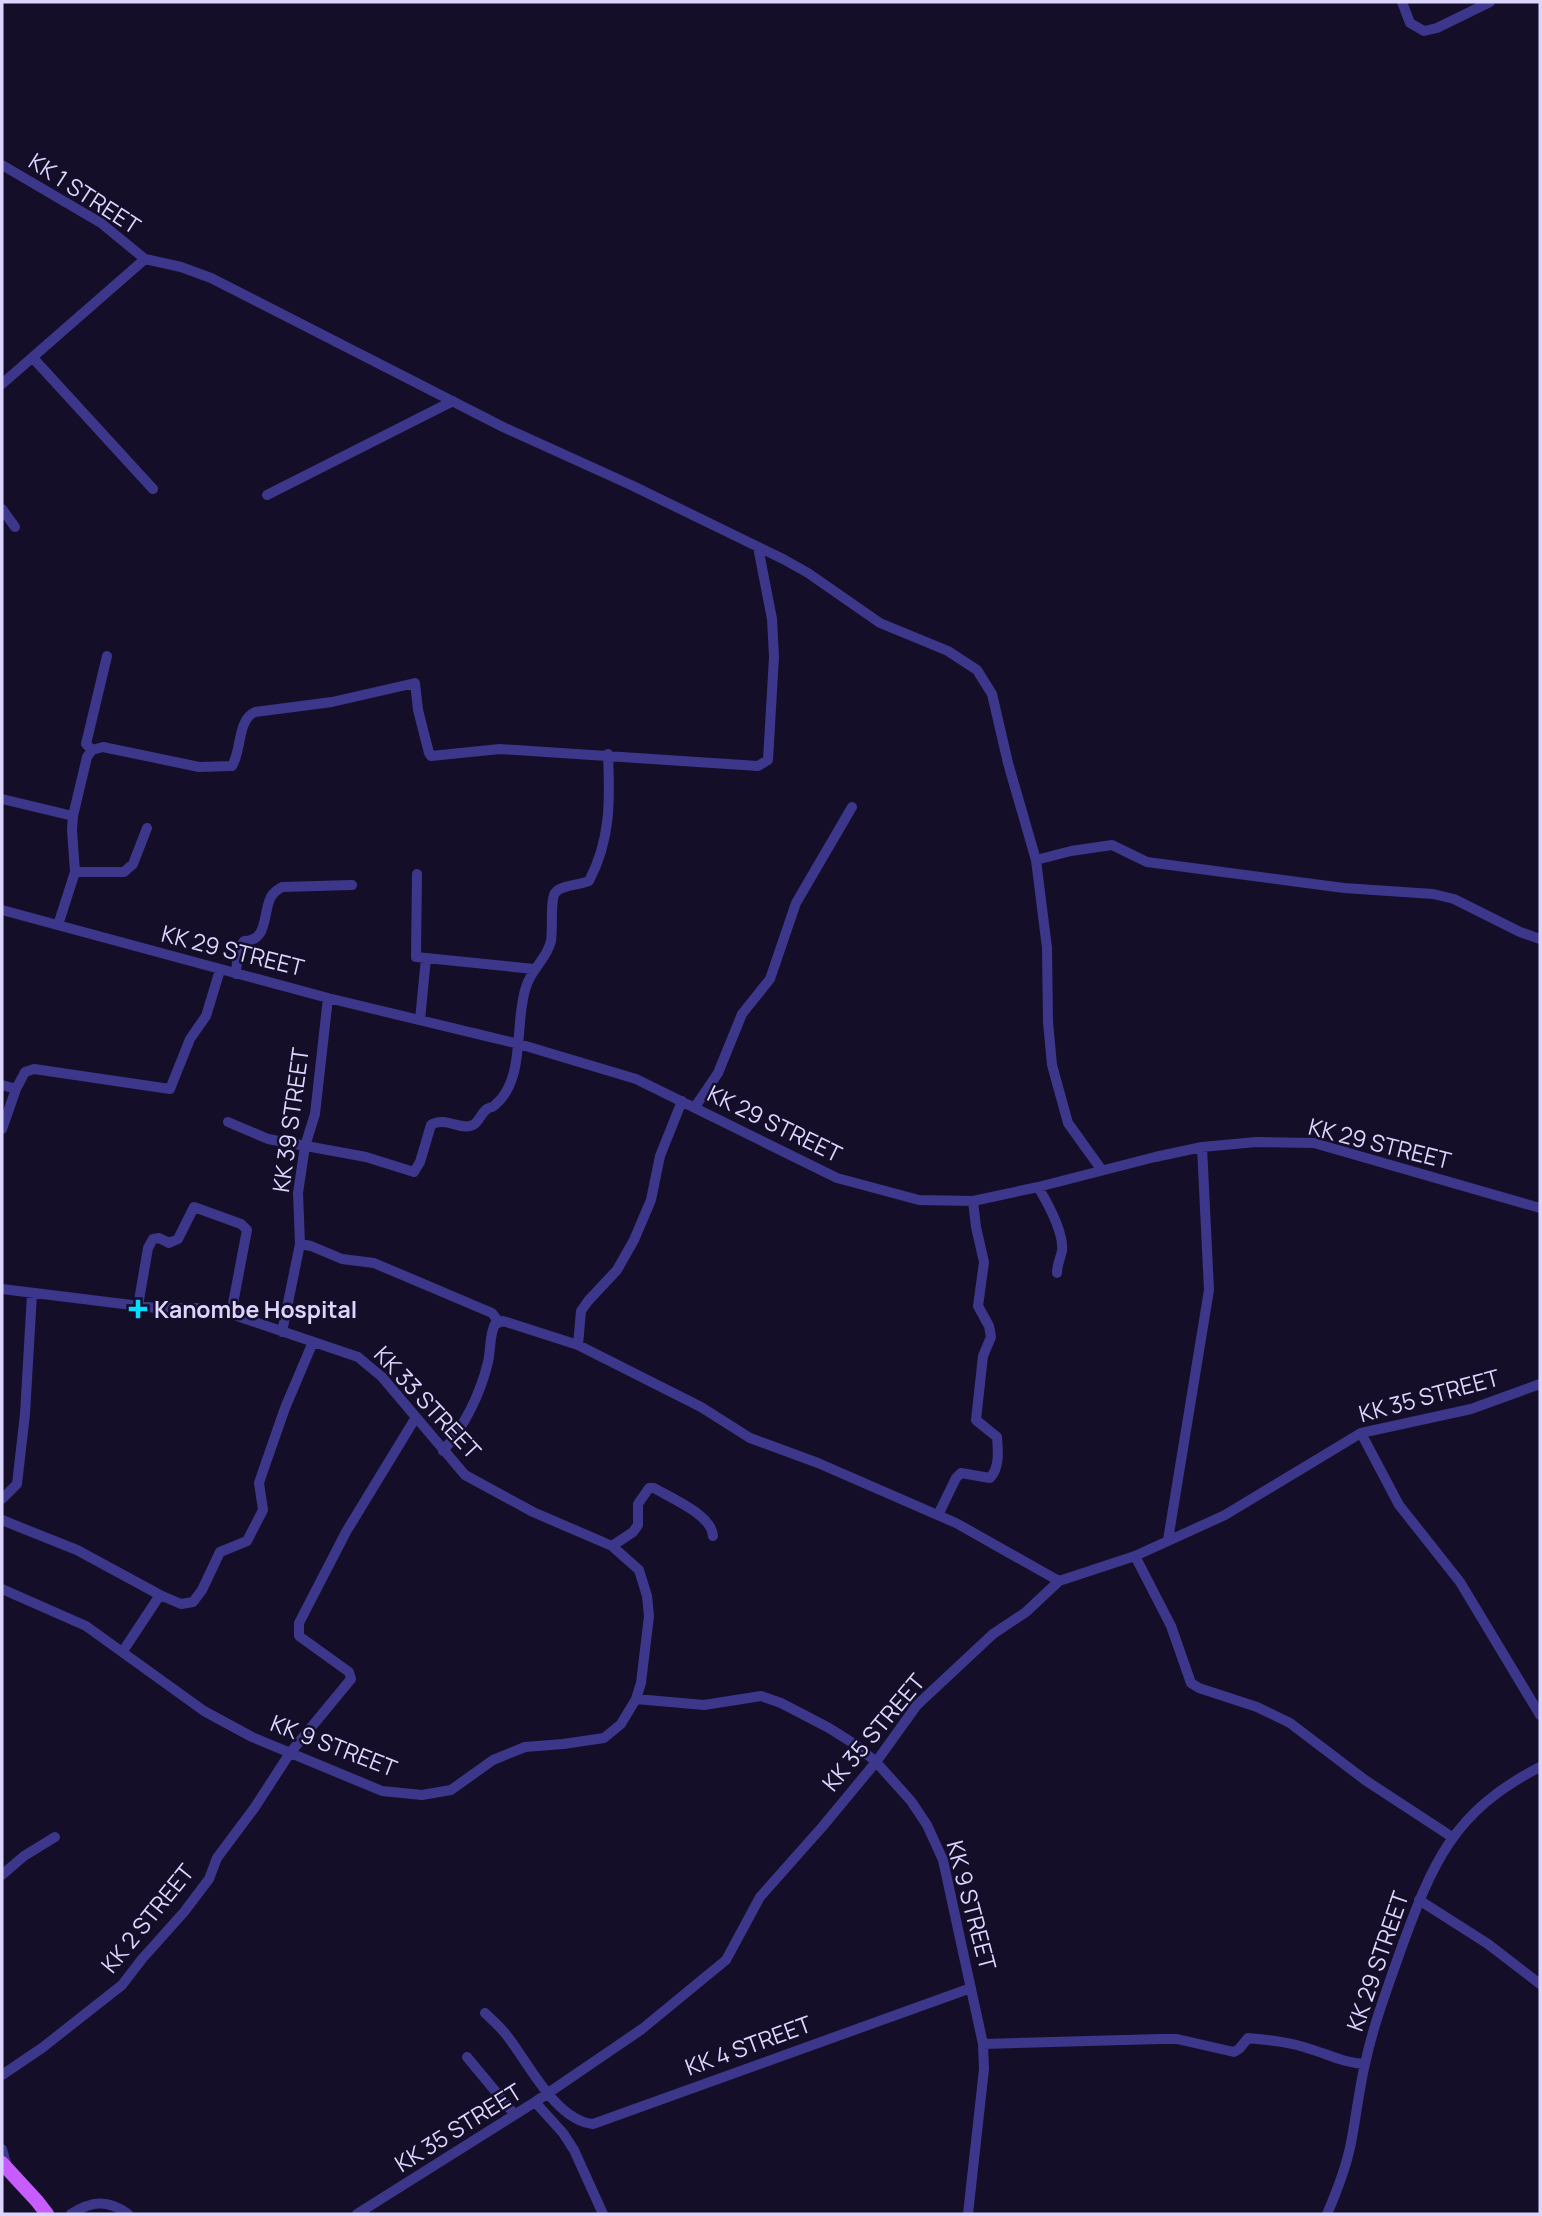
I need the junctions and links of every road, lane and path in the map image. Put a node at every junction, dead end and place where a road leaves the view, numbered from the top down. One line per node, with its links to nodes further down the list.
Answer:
1 (1402, 2): 2 (street)
2 (1490, 2)
3 (2, 165): 4 (street, KK 1 STREET)
4 (145, 259): 5 (street); 7 (street)
5 (33, 358): 6 (street); 8 (street)
6 (2, 384)
7 (453, 401): 9 (street); 12 (street)
8 (153, 489)
9 (267, 495)
10 (2, 509): 11 (street)
11 (15, 527)
12 (758, 547): 15 (street); 20 (street)
13 (107, 656): 14 (street)
14 (92, 750): 15 (street); 18 (street)
15 (608, 754): 28 (street)
16 (2, 799): 18 (street)
17 (852, 807): 37 (street)
18 (73, 816): 21 (street)
19 (147, 828): 21 (street)
20 (1036, 860): 26 (street); 42 (street)
21 (75, 872): 25 (street)
22 (417, 874): 27 (street)
23 (352, 885): 30 (street)
24 (2, 910): 25 (street, KK 29 STREET)
25 (58, 925): 29 (street, KK 29 STREET)
26 (1540, 939)
27 (426, 958): 28 (street); 32 (street)
28 (534, 969): 33 (street)
29 (220, 970): 30 (street, KK 29 STREET); 35 (street)
30 (236, 974): 31 (street, KK 29 STREET)
31 (328, 998): 32 (street, KK 29 STREET); 40 (street, KK 39 STREET)
32 (420, 1020): 33 (street, KK 29 STREET)
33 (519, 1044): 36 (street, KK 29 STREET); 40 (street)
34 (2, 1085): 35 (street)
35 (16, 1089): 39 (street)
36 (682, 1101): 37 (street, KK 29 STREET); 55 (street)
37 (695, 1107): 44 (street, KK 29 STREET)
38 (229, 1122): 40 (street)
39 (2, 1129)
40 (305, 1146): 46 (street, KK 39 STREET)
41 (1202, 1147): 42 (street, KK 29 STREET); 45 (street, KK 29 STREET); 64 (street)
42 (1101, 1170): 43 (street, KK 29 STREET)
43 (1038, 1187): 44 (street, KK 29 STREET); 47 (street)
44 (973, 1201): 61 (street)
45 (1540, 1208)
46 (300, 1244): 52 (street); 53 (street, KK 39 STREET)
47 (1057, 1273)
48 (2, 1289): 49 (street, KK 33 STREET)
49 (32, 1294): 50 (street, KK 33 STREET); 60 (street)
50 (138, 1306): 51 (street, KK 33 STREET); 51 (street)
51 (231, 1314): 53 (street, KK 33 STREET)
52 (499, 1322): 55 (street); 59 (street)
53 (282, 1332): 54 (street, KK 33 STREET)
54 (313, 1342): 57 (street, KK 33 STREET); 69 (street)
55 (578, 1345): 61 (street)
56 (1540, 1384): 58 (street, KK 35 STREET)
57 (416, 1417): 59 (street, KK 33 STREET); 73 (street, KK 2 STREET)
58 (1361, 1433): 64 (street, KK 35 STREET); 72 (street)
59 (443, 1451): 65 (street, KK 33 STREET)
60 (2, 1499)
61 (939, 1515): 67 (street)
62 (2, 1520): 69 (street)
63 (713, 1536): 65 (street)
64 (1168, 1540): 66 (street, KK 35 STREET)
65 (612, 1546): 71 (street, KK 33 STREET)
66 (1135, 1556): 67 (street, KK 35 STREET); 77 (street)
67 (1059, 1581): 74 (street, KK 35 STREET)
68 (2, 1590): 70 (street, KK 9 STREET)
69 (160, 1595): 70 (street)
70 (123, 1651): 73 (street, KK 9 STREET)
71 (636, 1699): 73 (street, KK 9 STREET); 74 (street, KK 9 STREET)
72 (1540, 1715)
73 (290, 1753): 86 (street, KK 2 STREET)
74 (876, 1762): 81 (street, KK 9 STREET); 87 (street, KK 35 STREET)
75 (1540, 1767): 77 (street, KK 29 STREET)
76 (55, 1837): 78 (street)
77 (1452, 1837): 79 (street, KK 29 STREET)
78 (2, 1875)
79 (1419, 1900): 80 (street); 85 (street, KK 29 STREET)
80 (1540, 1984)
81 (971, 1988): 83 (street, KK 9 STREET); 87 (street, KK 4 STREET)
82 (485, 2012): 87 (street, KK 4 STREET)
83 (983, 2045): 85 (street); 97 (street, KK 9 STREET)
84 (467, 2057): 89 (street)
85 (1365, 2064): 98 (street, KK 29 STREET)
86 (2, 2075)
87 (547, 2095): 88 (street, KK 35 STREET)
88 (535, 2102): 89 (street, KK 35 STREET); 96 (street)
89 (515, 2115): 95 (street, KK 35 STREET)
90 (2, 2149): 91 (street)
91 (5, 2167): 92 (main road)
92 (47, 2214)
93 (71, 2214): 94 (street)
94 (128, 2214)
95 (357, 2214)
96 (603, 2214)
97 (968, 2214)
98 (1327, 2214)

